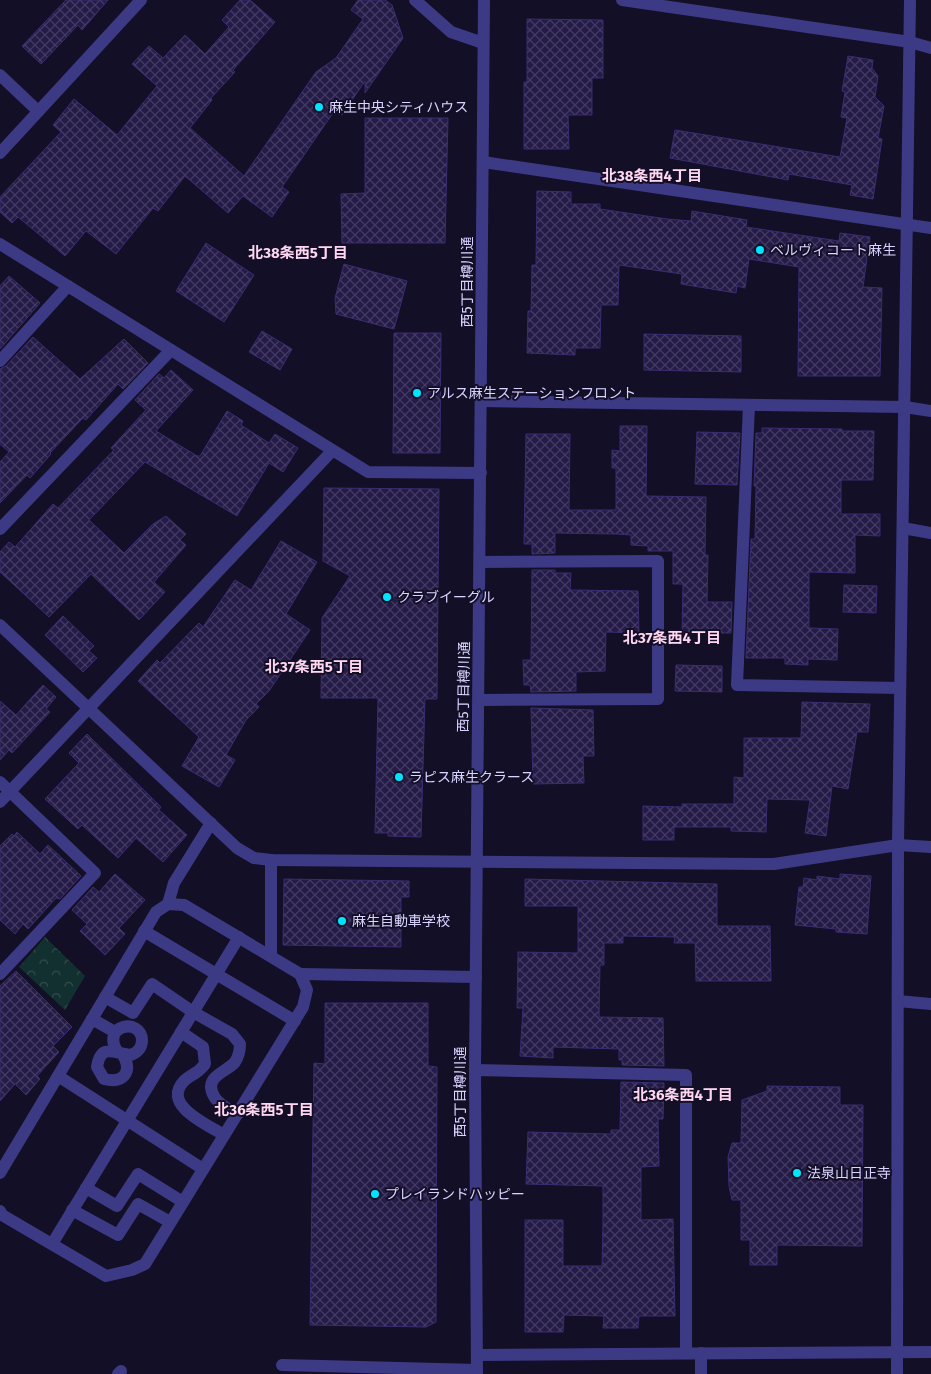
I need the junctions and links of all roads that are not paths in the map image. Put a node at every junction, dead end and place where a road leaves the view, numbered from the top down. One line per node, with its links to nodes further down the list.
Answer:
1 (141, 0): 10 (street)
2 (416, 0): 7 (street)
3 (484, 0): 7 (street, 西5丁目樽川通)
4 (622, 0): 6 (street)
5 (910, 0): 6 (street)
6 (910, 42): 8 (street); 13 (street)
7 (484, 43): 12 (street, 西5丁目樽川通)
8 (931, 48)
9 (0, 75): 10 (street)
10 (38, 111): 11 (street)
11 (0, 153)
12 (483, 162): 13 (street); 19 (street, 西5丁目樽川通)
13 (907, 225): 14 (street); 21 (street)
14 (931, 228)
15 (0, 244): 16 (street)
16 (68, 286): 17 (street); 18 (street)
17 (171, 350): 23 (street); 26 (street)
18 (0, 361)
19 (482, 401): 20 (street); 24 (street, 西5丁目樽川通)
20 (749, 405): 21 (street); 30 (street)
21 (905, 407): 22 (street); 25 (street)
22 (931, 411)
23 (332, 451): 24 (street); 32 (street)
24 (481, 473): 28 (street, 西5丁目樽川通)
25 (903, 528): 27 (street); 30 (street)
26 (0, 529)
27 (931, 532)
28 (480, 562): 31 (street, 西5丁目樽川通); 31 (street)
29 (0, 625): 32 (street)
30 (900, 688): 37 (street)
31 (479, 700): 40 (street, 西5丁目樽川通)
32 (89, 708): 34 (street); 36 (street)
33 (0, 782): 34 (street)
34 (10, 791): 35 (street); 45 (street)
35 (0, 802)
36 (211, 823): 39 (street); 41 (street)
37 (898, 845): 38 (street); 40 (street); 50 (street)
38 (931, 847)
39 (271, 860): 40 (street); 44 (street)
40 (476, 861): 48 (street, 西5丁目樽川通)
41 (168, 904): 42 (street); 43 (street)
42 (144, 931): 46 (street); 49 (street)
43 (239, 937): 44 (street); 46 (street)
44 (271, 956): 47 (street)
45 (0, 974)
46 (216, 974): 52 (street); 54 (street)
47 (300, 974): 48 (street); 54 (street)
48 (476, 977): 58 (street, 西5丁目樽川通)
49 (105, 998): 52 (street); 53 (street)
50 (898, 1001): 51 (street); 73 (street)
51 (931, 1004)
52 (193, 1012): 56 (street); 62 (street)
53 (92, 1019): 55 (street); 59 (street)
54 (295, 1022): 62 (street)
55 (115, 1032): 57 (street); 57 (street)
56 (181, 1032): 63 (street); 64 (street)
57 (120, 1053): 60 (street); 60 (street)
58 (475, 1070): 75 (street); 77 (street, 西5丁目樽川通)
59 (58, 1076): 61 (street); 66 (street)
60 (104, 1079): 61 (street)
61 (92, 1098): 63 (street)
62 (236, 1115): 64 (street)
63 (127, 1120): 65 (street); 67 (street)
64 (224, 1135): 65 (street)
65 (203, 1169): 68 (street)
66 (0, 1173)
67 (86, 1188): 68 (street); 69 (street)
68 (182, 1202): 71 (street)
69 (72, 1210): 71 (street); 72 (street)
70 (0, 1211): 72 (street)
71 (170, 1222): 72 (street)
72 (52, 1244)
73 (897, 1352): 74 (street); 76 (street); 81 (street)
74 (931, 1352)
75 (686, 1353): 76 (street); 77 (street)
76 (701, 1353): 80 (street)
77 (477, 1355): 79 (street, 西5丁目樽川通)
78 (282, 1365): 79 (street)
79 (477, 1372)
80 (701, 1374)
81 (897, 1374)

